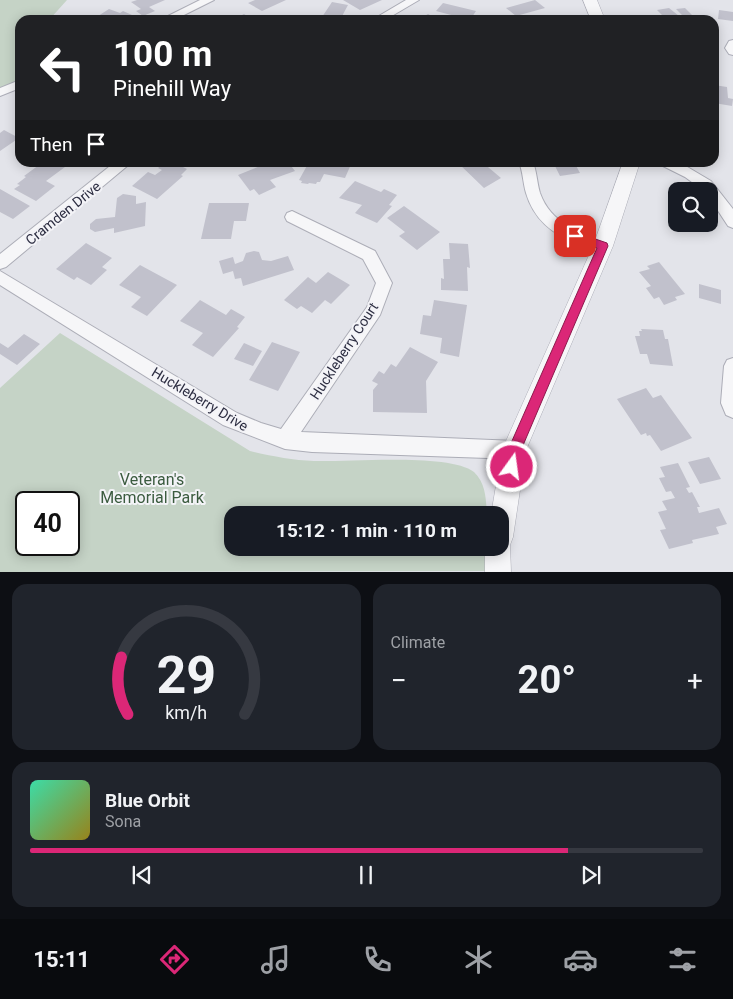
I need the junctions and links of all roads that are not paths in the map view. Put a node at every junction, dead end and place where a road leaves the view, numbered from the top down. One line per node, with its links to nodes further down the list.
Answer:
1 (209, 0): 4 (street)
2 (414, 0): 5 (street)
3 (590, 0): 6 (street)
4 (176, 15)
5 (386, 15)
6 (596, 15)
7 (733, 43): 8 (street)
8 (733, 52)
9 (15, 86): 10 (street)
10 (0, 92)
11 (119, 167): 18 (street, Cramden Drive)
12 (527, 167): 17 (street)
13 (630, 167): 17 (street)
14 (676, 167): 16 (street)
15 (292, 217): 22 (street, Huckleberry Court)
16 (733, 222)
17 (603, 246): 23 (street)
18 (0, 263)
19 (0, 277): 22 (street, Huckleberry Drive)
20 (733, 366): 21 (street)
21 (733, 408)
22 (285, 440): 23 (street, Huckleberry Drive)
23 (514, 450): 24 (street)
24 (505, 506)
25 (498, 556): 26 (street)
26 (498, 572)

